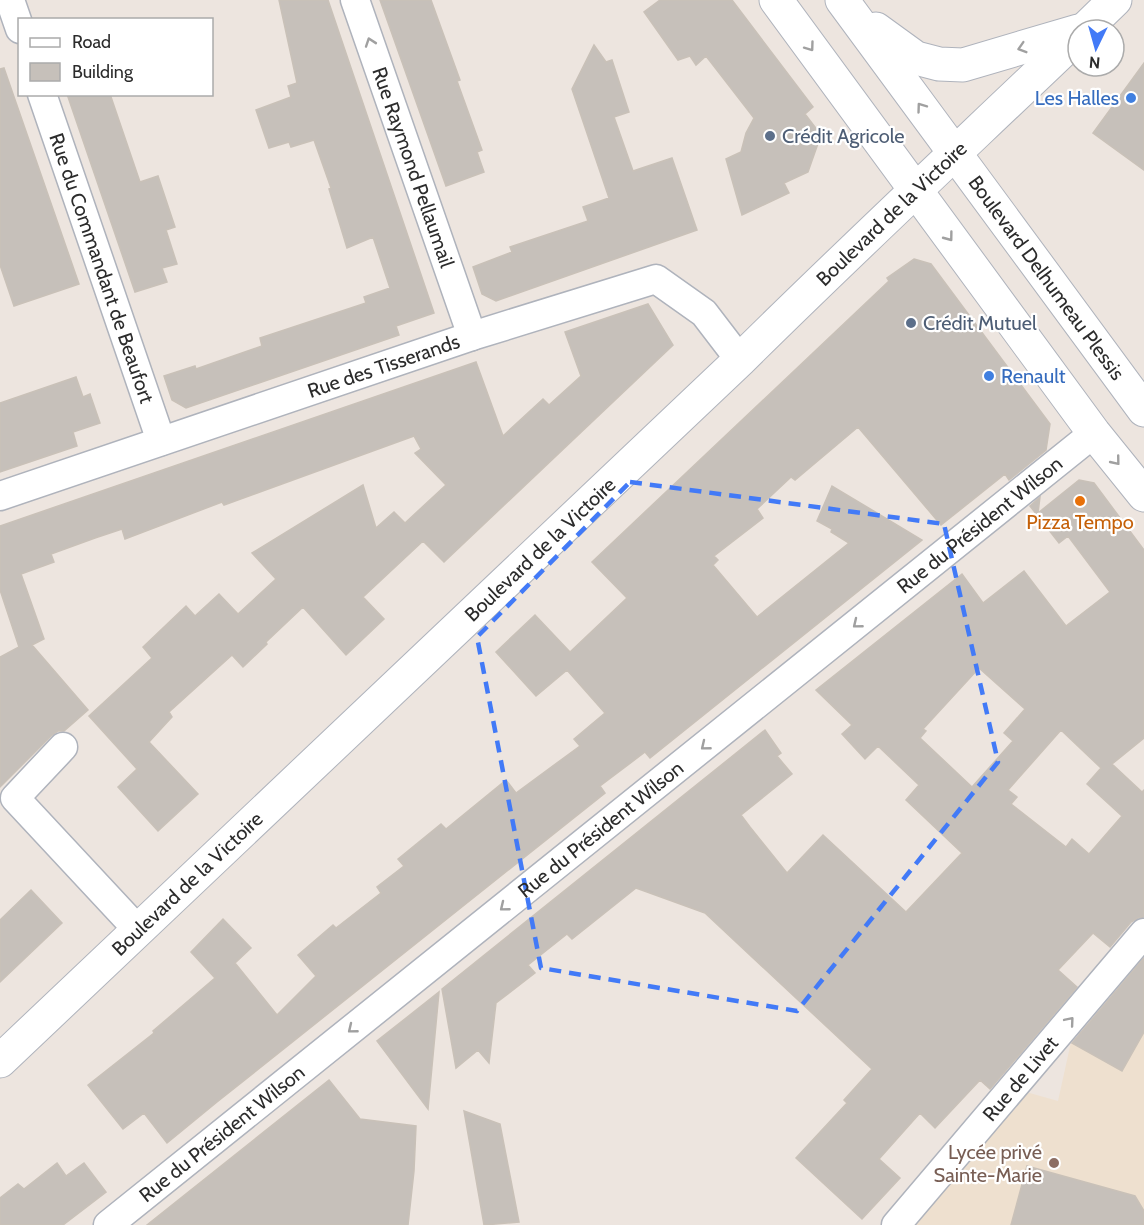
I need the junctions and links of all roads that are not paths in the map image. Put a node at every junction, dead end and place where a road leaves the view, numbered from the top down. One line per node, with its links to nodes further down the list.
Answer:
1 (10, 0): 7 (street)
2 (355, 0): 13 (street, Rue Raymond Pellaumail, one-way to 2)
3 (776, 0): 12 (main road, one-way to 12)
4 (842, 0): 8 (main road, one-way to 4); 11 (main road, Boulevard Delhumeau Plessis, one-way to 4)
5 (1115, 0): 6 (main road, Boulevard de la Victoire)
6 (1095, 18)
7 (18, 23)
8 (1066, 35)
9 (1066, 46): 11 (main road, Boulevard de la Victoire)
10 (43, 96): 17 (street, Rue du Commandant de Beaufort)
11 (955, 155): 12 (main road, Boulevard de la Victoire); 15 (main road, Boulevard Delhumeau Plessis)
12 (914, 190): 14 (main road, Boulevard de la Victoire); 16 (main road, one-way to 16)
13 (472, 336): 14 (street, Rue des Tisserands); 17 (street, Rue des Tisserands)
14 (740, 360): 21 (main road, Boulevard de la Victoire)
15 (1144, 410)
16 (1094, 433): 18 (main road, one-way to 18); 24 (street, Rue du Président Wilson, one-way to 24)
17 (161, 441): 19 (street, Rue des Tisserands)
18 (1144, 495)
19 (0, 496)
20 (63, 747): 21 (street)
21 (138, 930): 23 (main road, Boulevard de la Victoire)
22 (1144, 933): 25 (street, Rue de Livet, one-way to 22)
23 (0, 1061)
24 (108, 1225)
25 (896, 1225)

